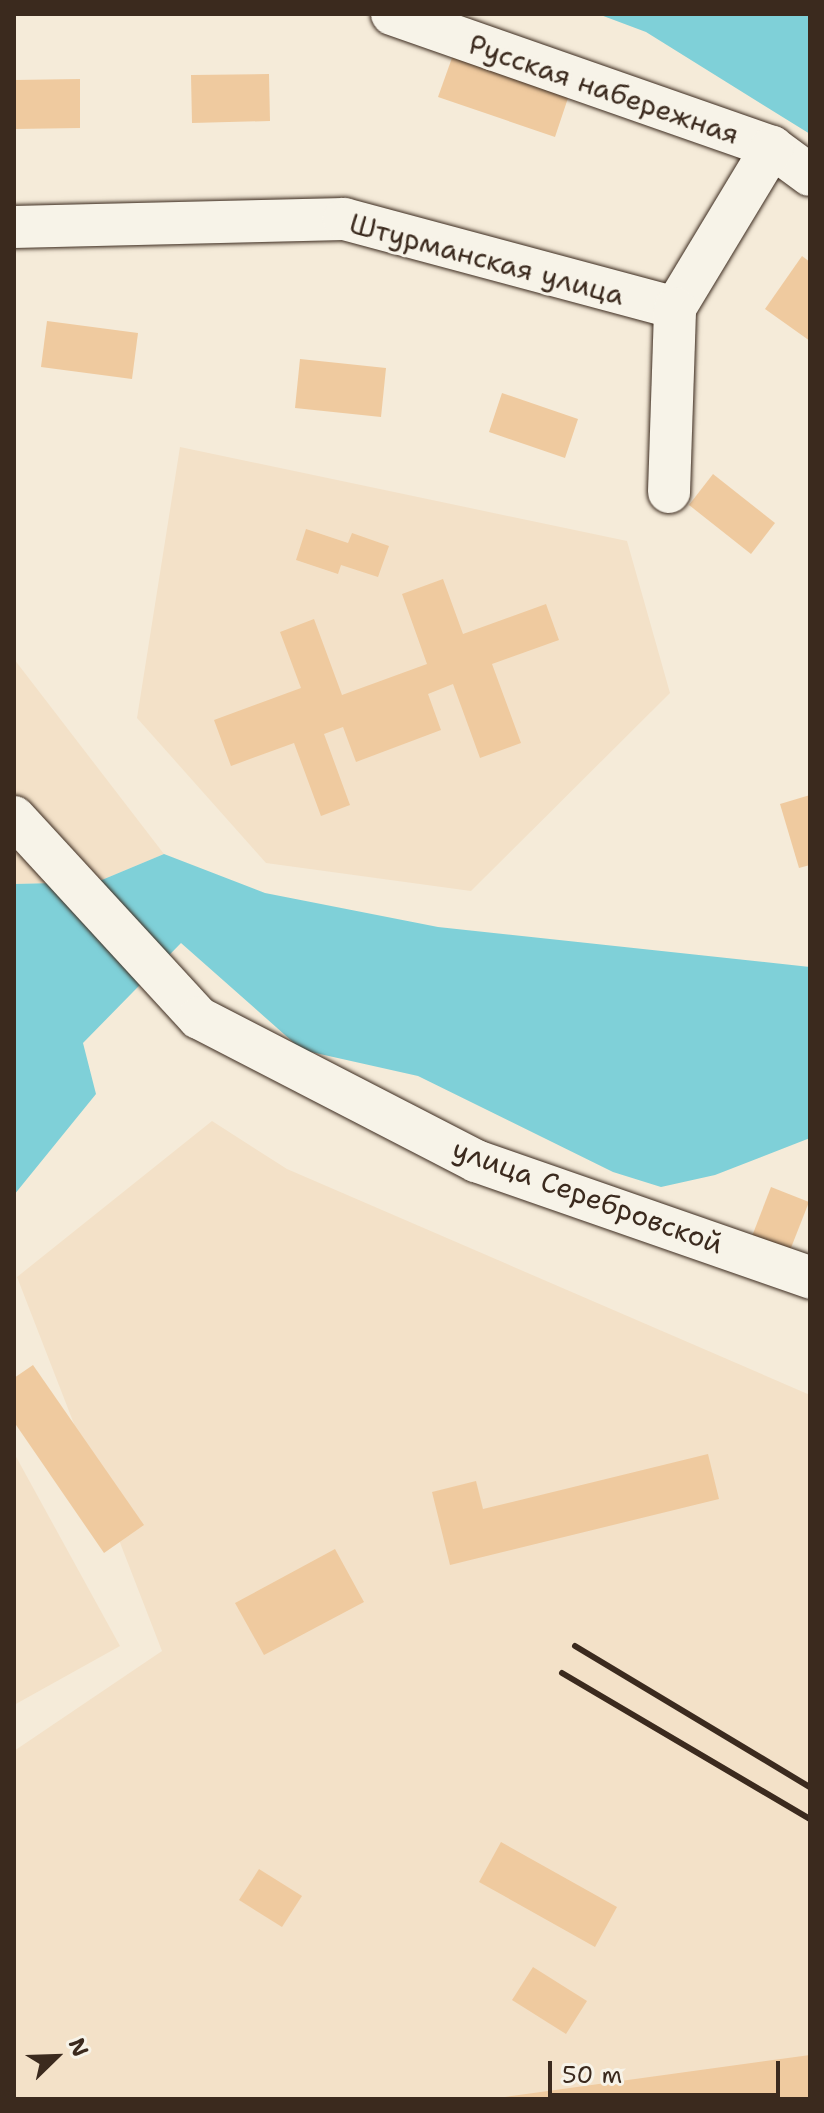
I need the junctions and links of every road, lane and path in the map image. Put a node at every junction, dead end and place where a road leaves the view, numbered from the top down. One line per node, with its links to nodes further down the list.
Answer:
1 (392, 14): 2 (street, Русская набережная)
2 (772, 147): 3 (street, Русская набережная); 5 (street)
3 (810, 175)
4 (14, 227): 5 (street, Штурманская улица)
5 (675, 308): 6 (street)
6 (669, 492)
7 (14, 817): 8 (street, улица Серебровской)
8 (810, 1277)

